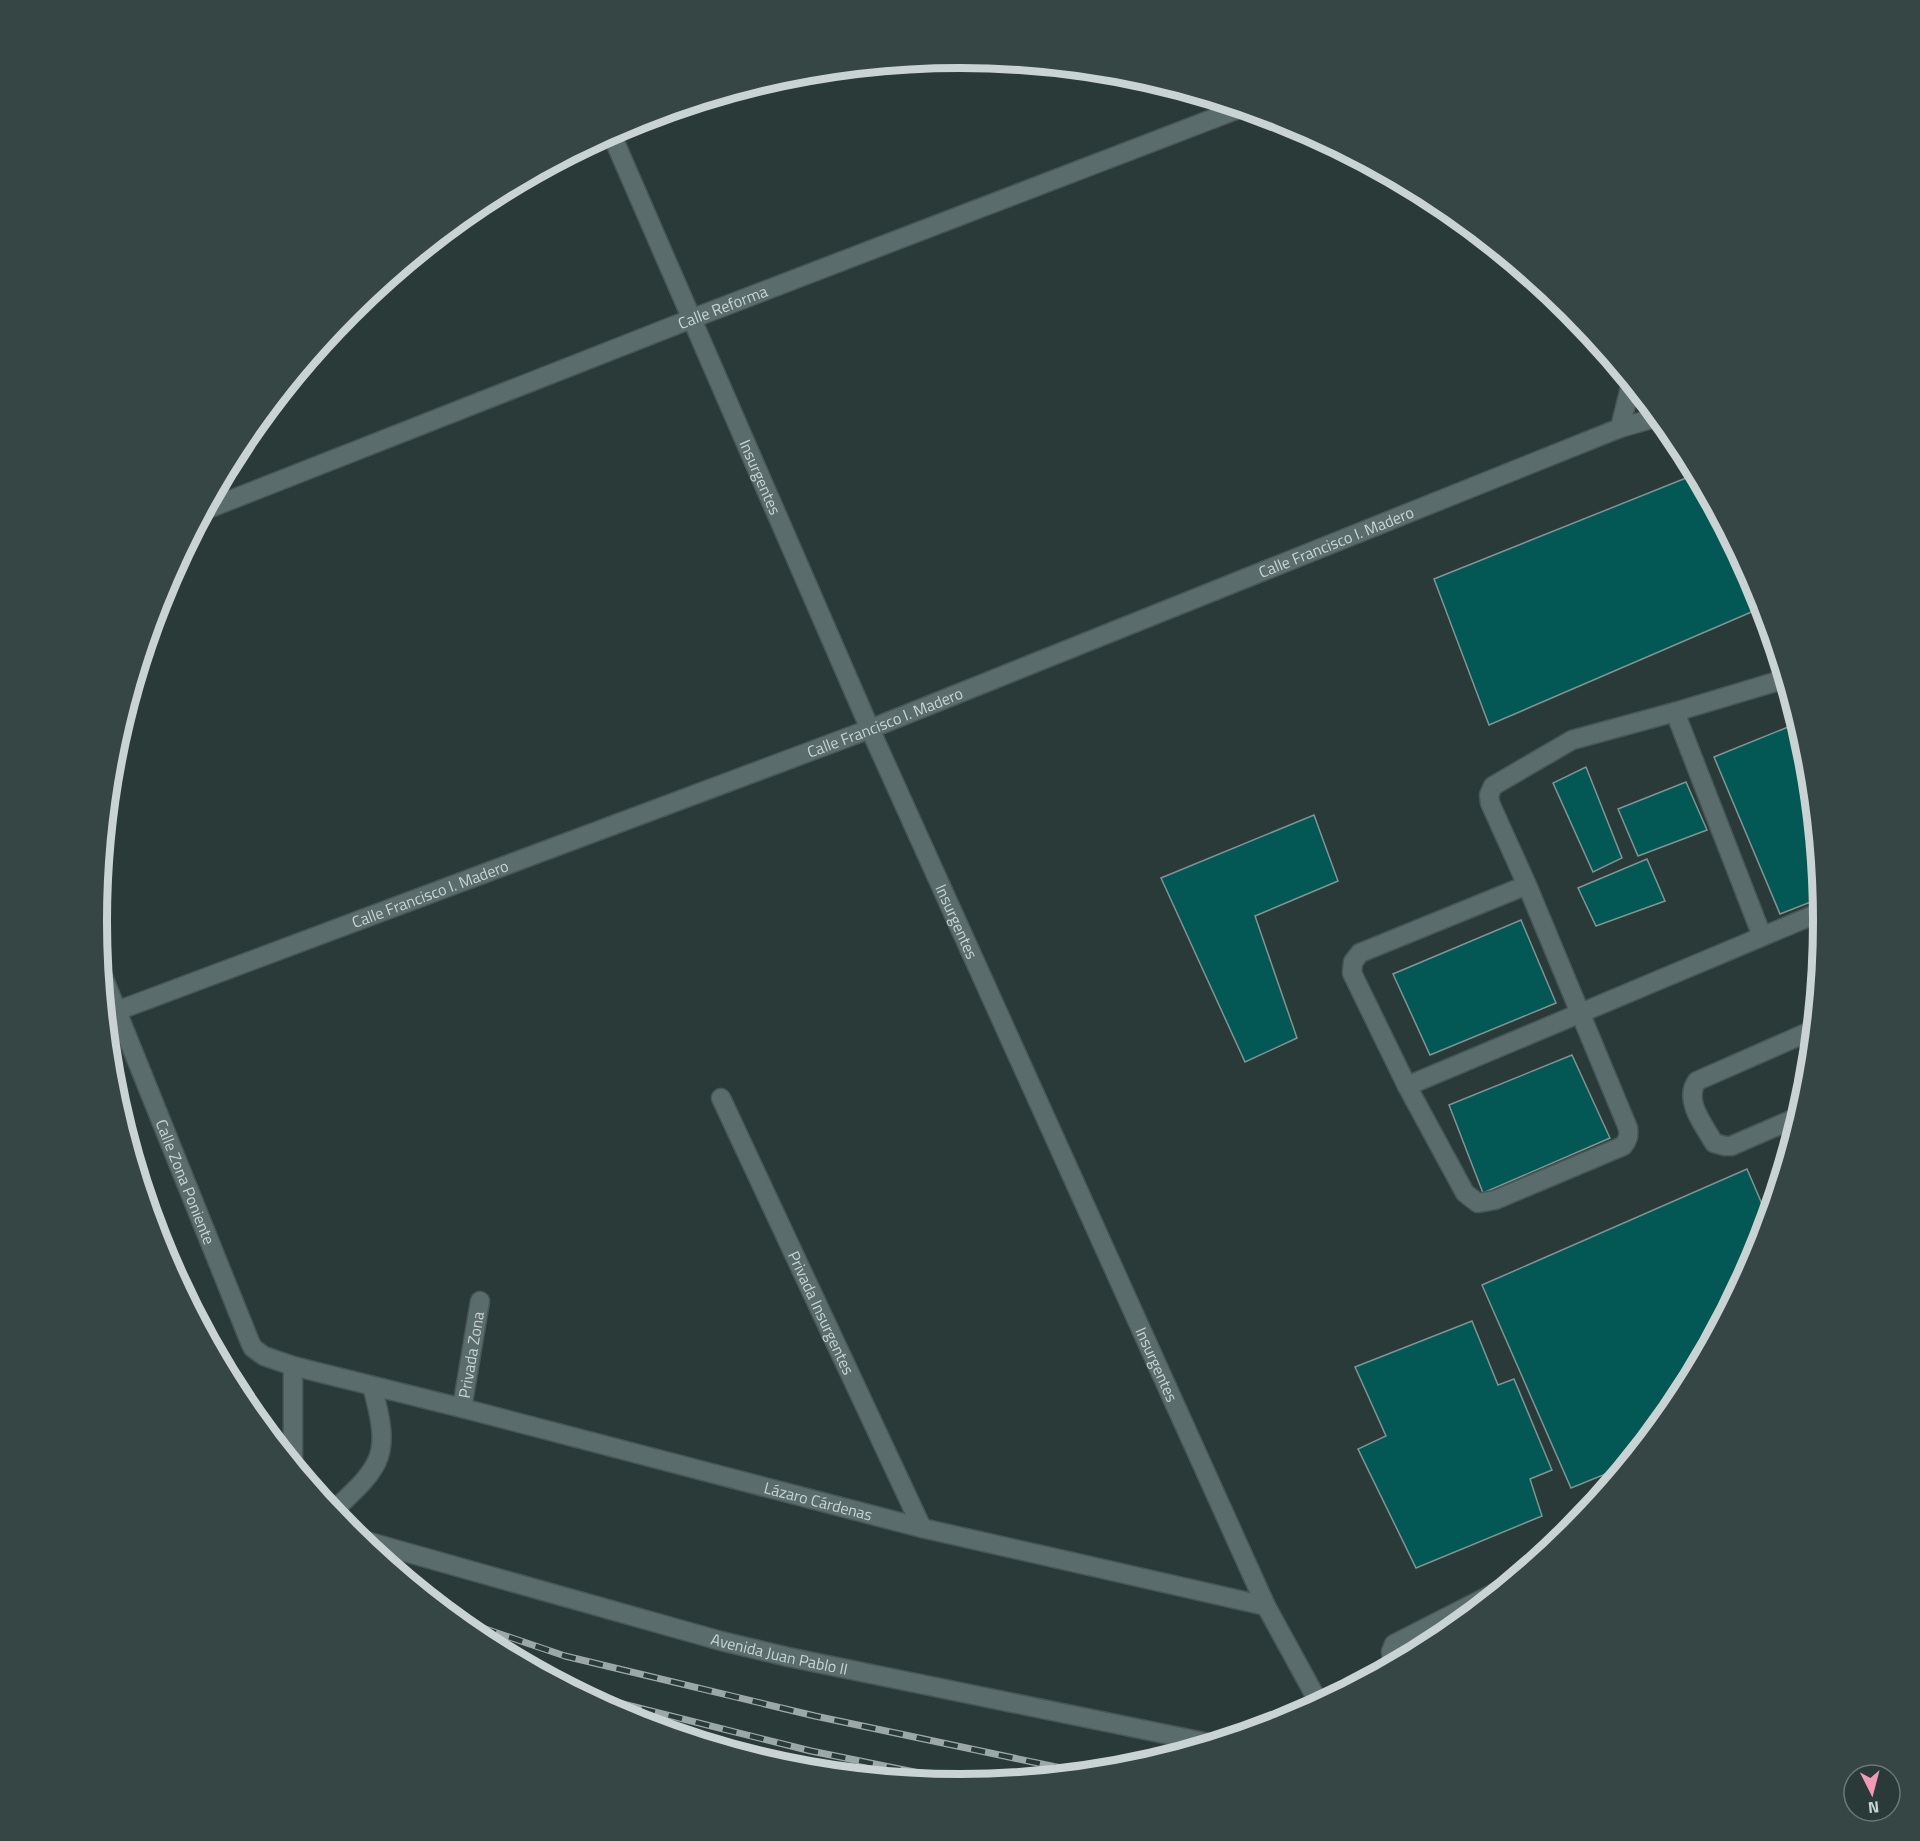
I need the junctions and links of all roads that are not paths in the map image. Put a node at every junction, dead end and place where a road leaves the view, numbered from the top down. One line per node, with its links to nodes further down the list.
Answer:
1 (1231, 112): 3 (street, Calle Reforma)
2 (614, 141): 3 (street, Insurgentes)
3 (691, 319): 7 (street, Calle Reforma); 10 (street, Insurgentes)
4 (1629, 392): 6 (street)
5 (1650, 419): 6 (street, Calle Francisco I. Madero)
6 (1620, 428): 10 (street, Calle Francisco I. Madero)
7 (214, 506)
8 (1778, 681): 9 (street)
9 (1675, 712): 11 (street); 13 (street)
10 (870, 729): 14 (street, Calle Francisco I. Madero); 28 (street, Insurgentes)
11 (1527, 885): 15 (street); 17 (street)
12 (1813, 915): 13 (street)
13 (1762, 936): 15 (street)
14 (112, 1012): 21 (street, Calle Zona Poniente)
15 (1579, 1013): 17 (street); 17 (street)
16 (1806, 1033): 19 (street)
17 (1407, 1086)
18 (721, 1098): 26 (street, Privada Insurgentes)
19 (1789, 1121)
20 (480, 1301): 23 (street, Privada Zona)
21 (293, 1366): 22 (street, Calle Zona Poniente); 24 (street)
22 (372, 1386): 23 (street, Lázaro Cárdenas); 25 (street)
23 (462, 1408): 26 (street, Lázaro Cárdenas)
24 (293, 1452)
25 (339, 1505)
26 (922, 1528): 28 (street, Lázaro Cárdenas)
27 (379, 1545): 32 (street, Avenida Juan Pablo II)
28 (1266, 1606): 31 (street, Insurgentes)
29 (1461, 1610): 30 (street)
30 (1392, 1656)
31 (1315, 1696)
32 (1194, 1740)

